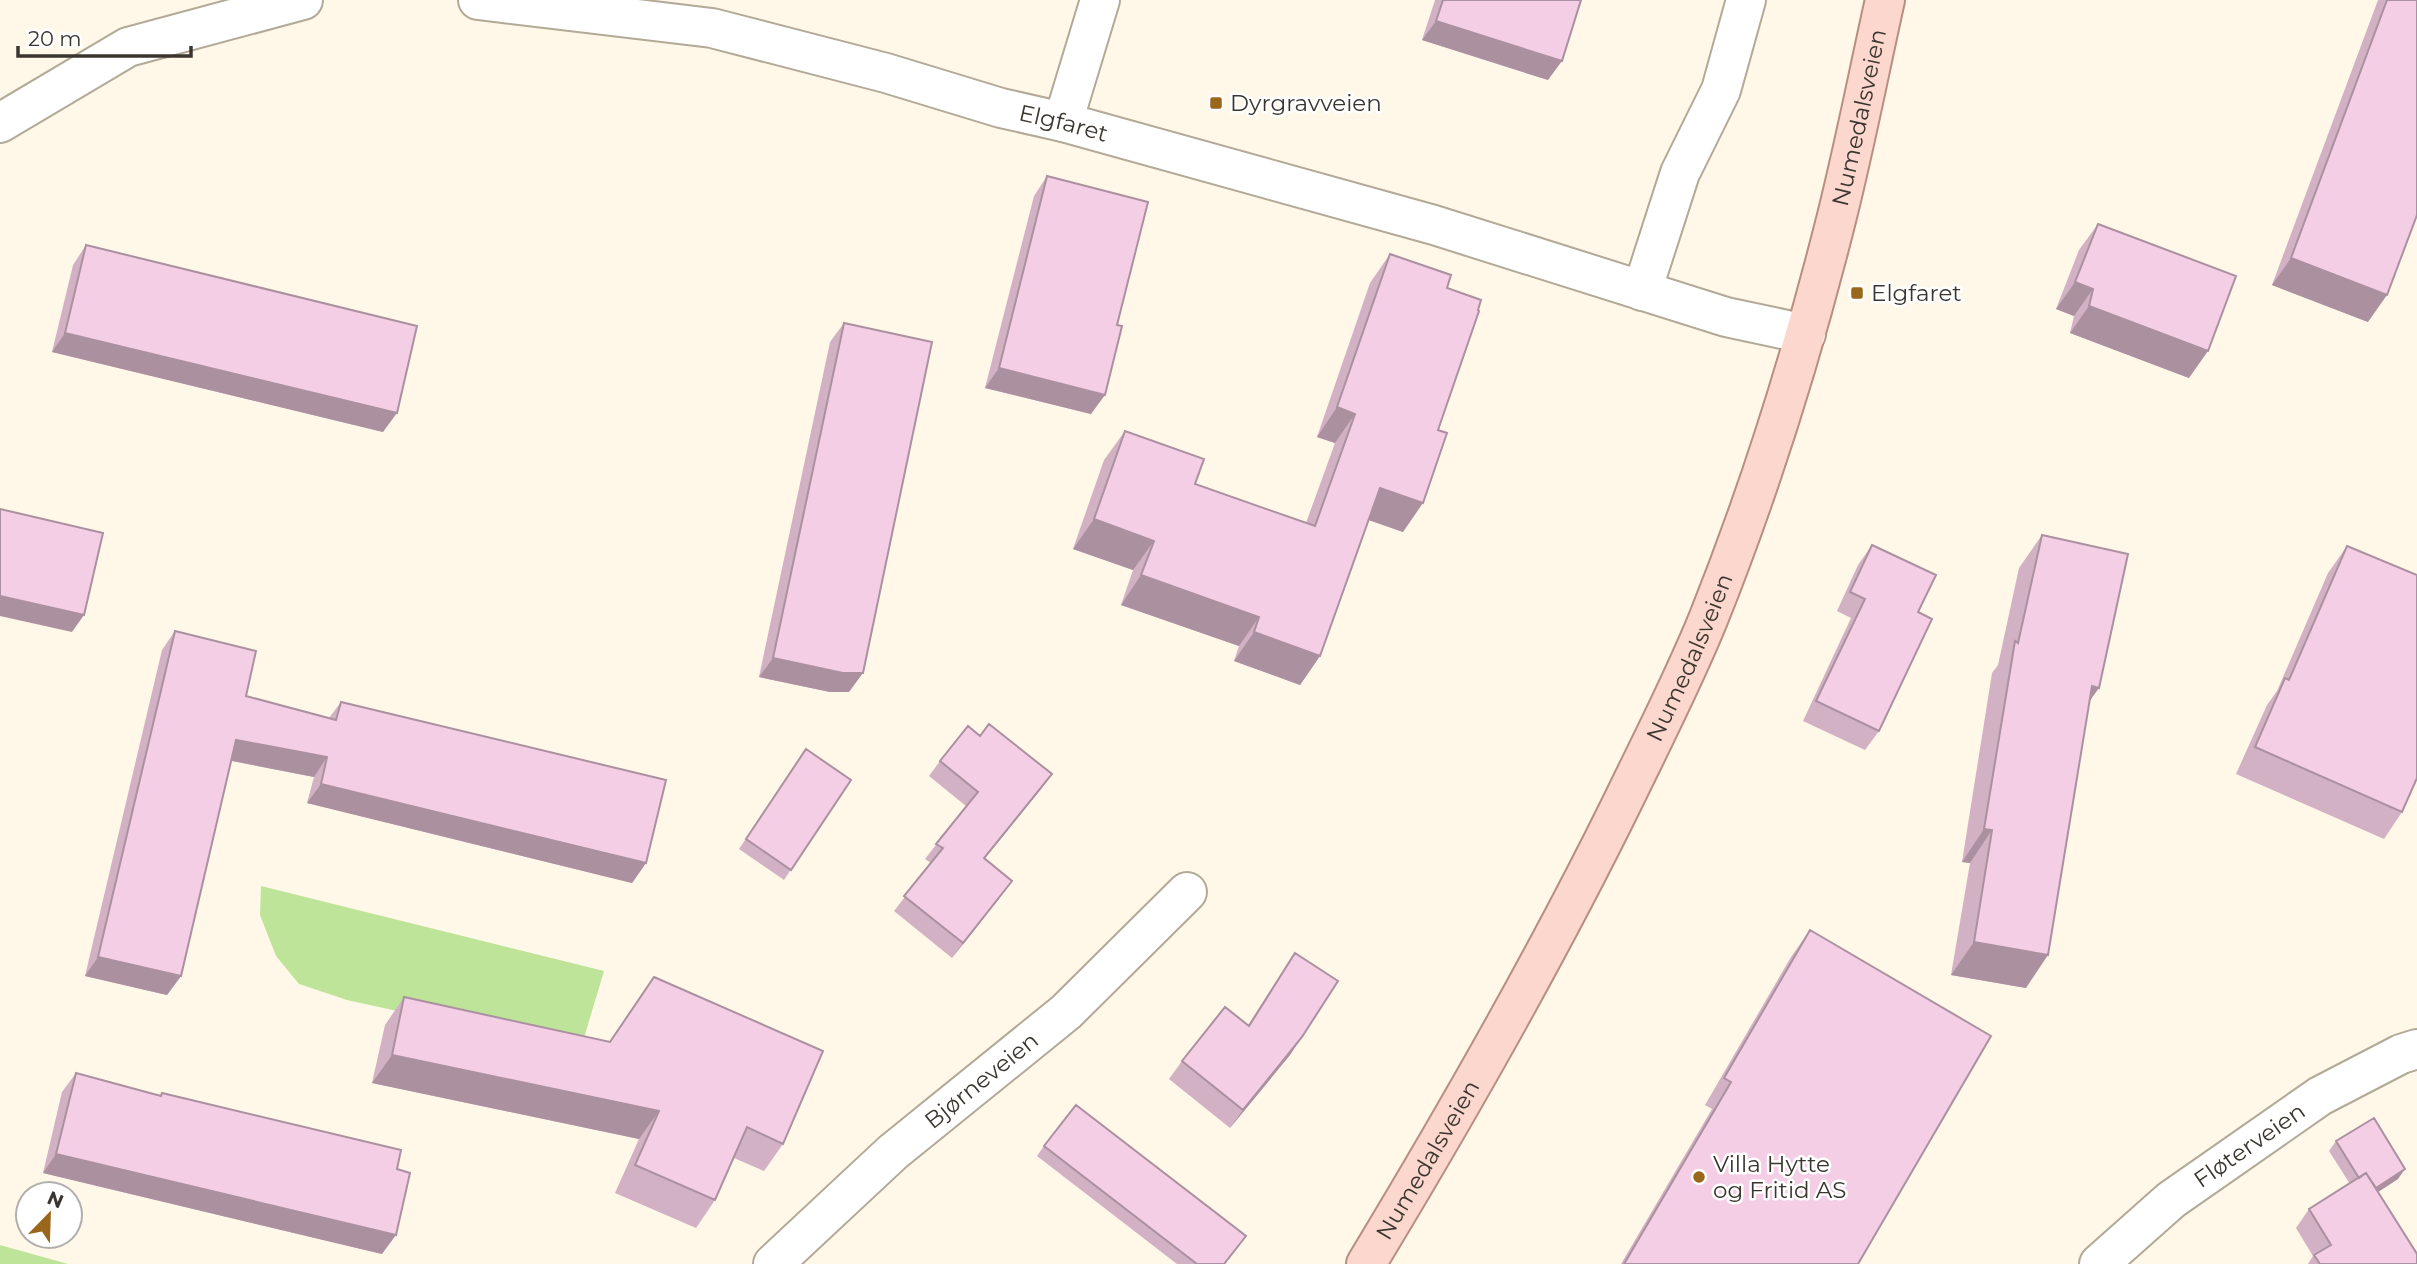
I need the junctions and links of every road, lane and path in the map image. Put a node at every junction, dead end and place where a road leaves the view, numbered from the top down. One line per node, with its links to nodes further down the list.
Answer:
1 (303, 0): 7 (street)
2 (478, 0): 6 (street, Elgfaret)
3 (1100, 0): 6 (street)
4 (1746, 0): 8 (street)
5 (1885, 0): 9 (main road, Numedalsveien)
6 (1063, 122): 8 (street, Elgfaret)
7 (0, 123)
8 (1642, 291): 9 (street, Elgfaret)
9 (1806, 334): 13 (main road, Numedalsveien)
10 (1188, 892): 12 (street, Bjørneveien)
11 (2417, 1049): 14 (street, Fløterveien)
12 (774, 1264)
13 (1366, 1264)
14 (2099, 1264)

